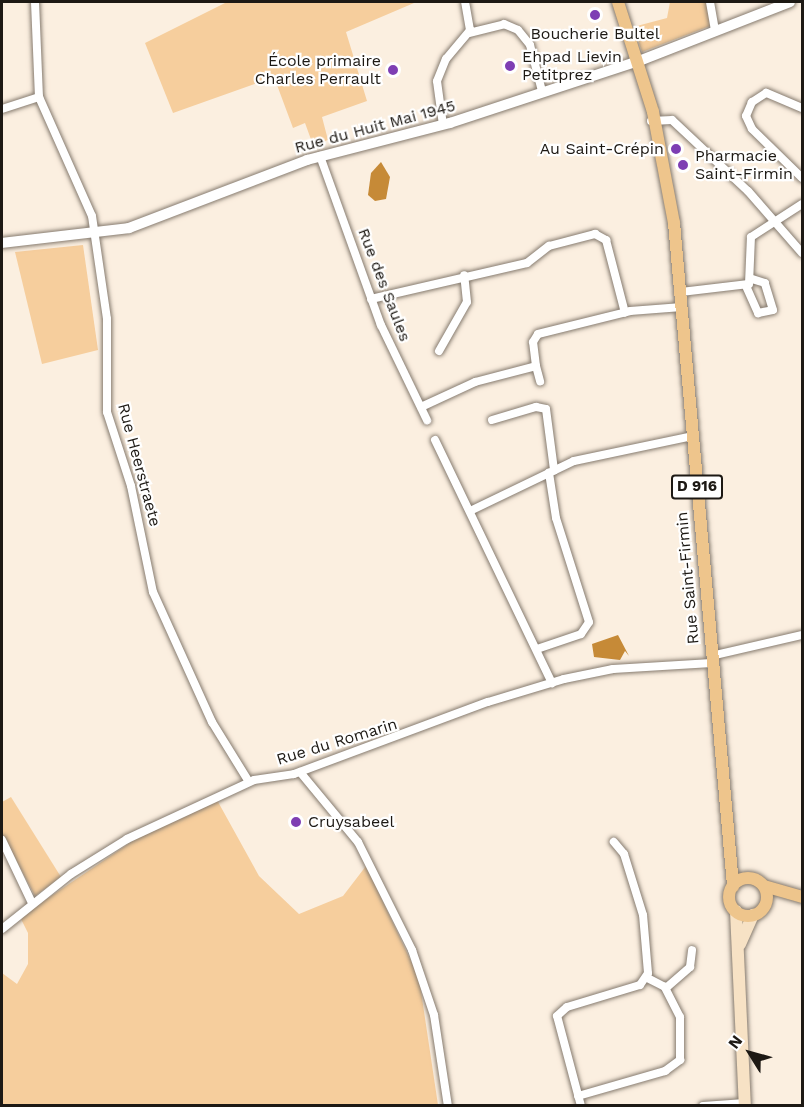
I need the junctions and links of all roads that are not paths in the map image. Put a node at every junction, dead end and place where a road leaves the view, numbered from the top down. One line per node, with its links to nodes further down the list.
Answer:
1 (35, 2): 11 (street, Rue Heerstraete)
2 (465, 2): 8 (street)
3 (613, 2): 9 (main road, D 916)
4 (618, 2): 9 (main road, D 916)
5 (710, 2): 7 (street)
6 (790, 2): 7 (street, Rue du Huit Mai 1945)
7 (715, 29): 9 (street, Rue du Huit Mai 1945)
8 (469, 33): 10 (street); 15 (street)
9 (634, 62): 10 (street, Rue du Huit Mai 1945); 14 (main road, Rue Saint-Firmin / D 916)
10 (542, 91): 15 (street, Rue du Huit Mai 1945)
11 (39, 97): 13 (street); 20 (street, Rue Heerstraete)
12 (802, 108): 17 (street)
13 (2, 110)
14 (653, 120): 19 (street); 26 (main road, Rue Saint-Firmin / D 916)
15 (443, 125): 16 (street, Rue du Huit Mai 1945)
16 (320, 156): 20 (street, Rue du Huit Mai 1945); 27 (street, Rue des Saules)
17 (802, 178)
18 (802, 204): 19 (street)
19 (776, 222): 22 (street); 24 (street)
20 (95, 235): 21 (street, Rue du Huit Mai 1945); 45 (street, Rue Heerstraete)
21 (2, 243)
22 (802, 253)
23 (464, 275): 27 (street); 29 (street); 30 (street)
24 (752, 279): 25 (street); 25 (street)
25 (746, 286): 26 (street)
26 (681, 292): 28 (main road, Rue Saint-Firmin / D 916)
27 (371, 299): 33 (street, Rue des Saules)
28 (682, 307): 29 (street); 36 (main road, Rue Saint-Firmin / D 916)
29 (625, 313): 31 (street)
30 (439, 351)
31 (536, 366): 32 (street); 33 (street)
32 (540, 381)
33 (421, 407): 34 (street, Rue des Saules)
34 (427, 420)
35 (492, 420): 38 (street)
36 (693, 436): 38 (street); 42 (main road, Rue Saint-Firmin / D 916)
37 (435, 440): 39 (street)
38 (551, 472): 39 (street); 41 (street)
39 (470, 511): 41 (street)
40 (802, 635): 42 (street, Rue du Romarin)
41 (537, 649): 43 (street)
42 (711, 660): 43 (street, Rue du Romarin); 46 (main road, Rue Saint-Firmin / D 916)
43 (552, 683): 44 (street, Rue du Romarin)
44 (300, 772): 45 (street, Rue du Romarin); 64 (street)
45 (249, 782): 53 (street, Rue du Romarin)
46 (727, 837): 49 (main road, Rue Saint-Firmin / D 916); 50 (main road, Rue Saint-Firmin / D 916)
47 (2, 840): 53 (street)
48 (614, 842): 60 (street)
49 (749, 878): 50 (main road); 51 (main road)
50 (733, 886): 55 (main road)
51 (764, 886): 52 (main road); 54 (main road)
52 (802, 898): 54 (main road)
53 (32, 903): 57 (street, Rue du Romarin)
54 (765, 905): 56 (main road)
55 (736, 911): 56 (main road); 59 (main road)
56 (753, 915): 59 (main road)
57 (2, 929)
58 (692, 950): 61 (street)
59 (738, 963): 63 (main road)
60 (647, 978): 61 (street); 62 (street)
61 (666, 988): 62 (street)
62 (579, 1101)
63 (745, 1104): 65 (street)
64 (448, 1106)
65 (703, 1106)

